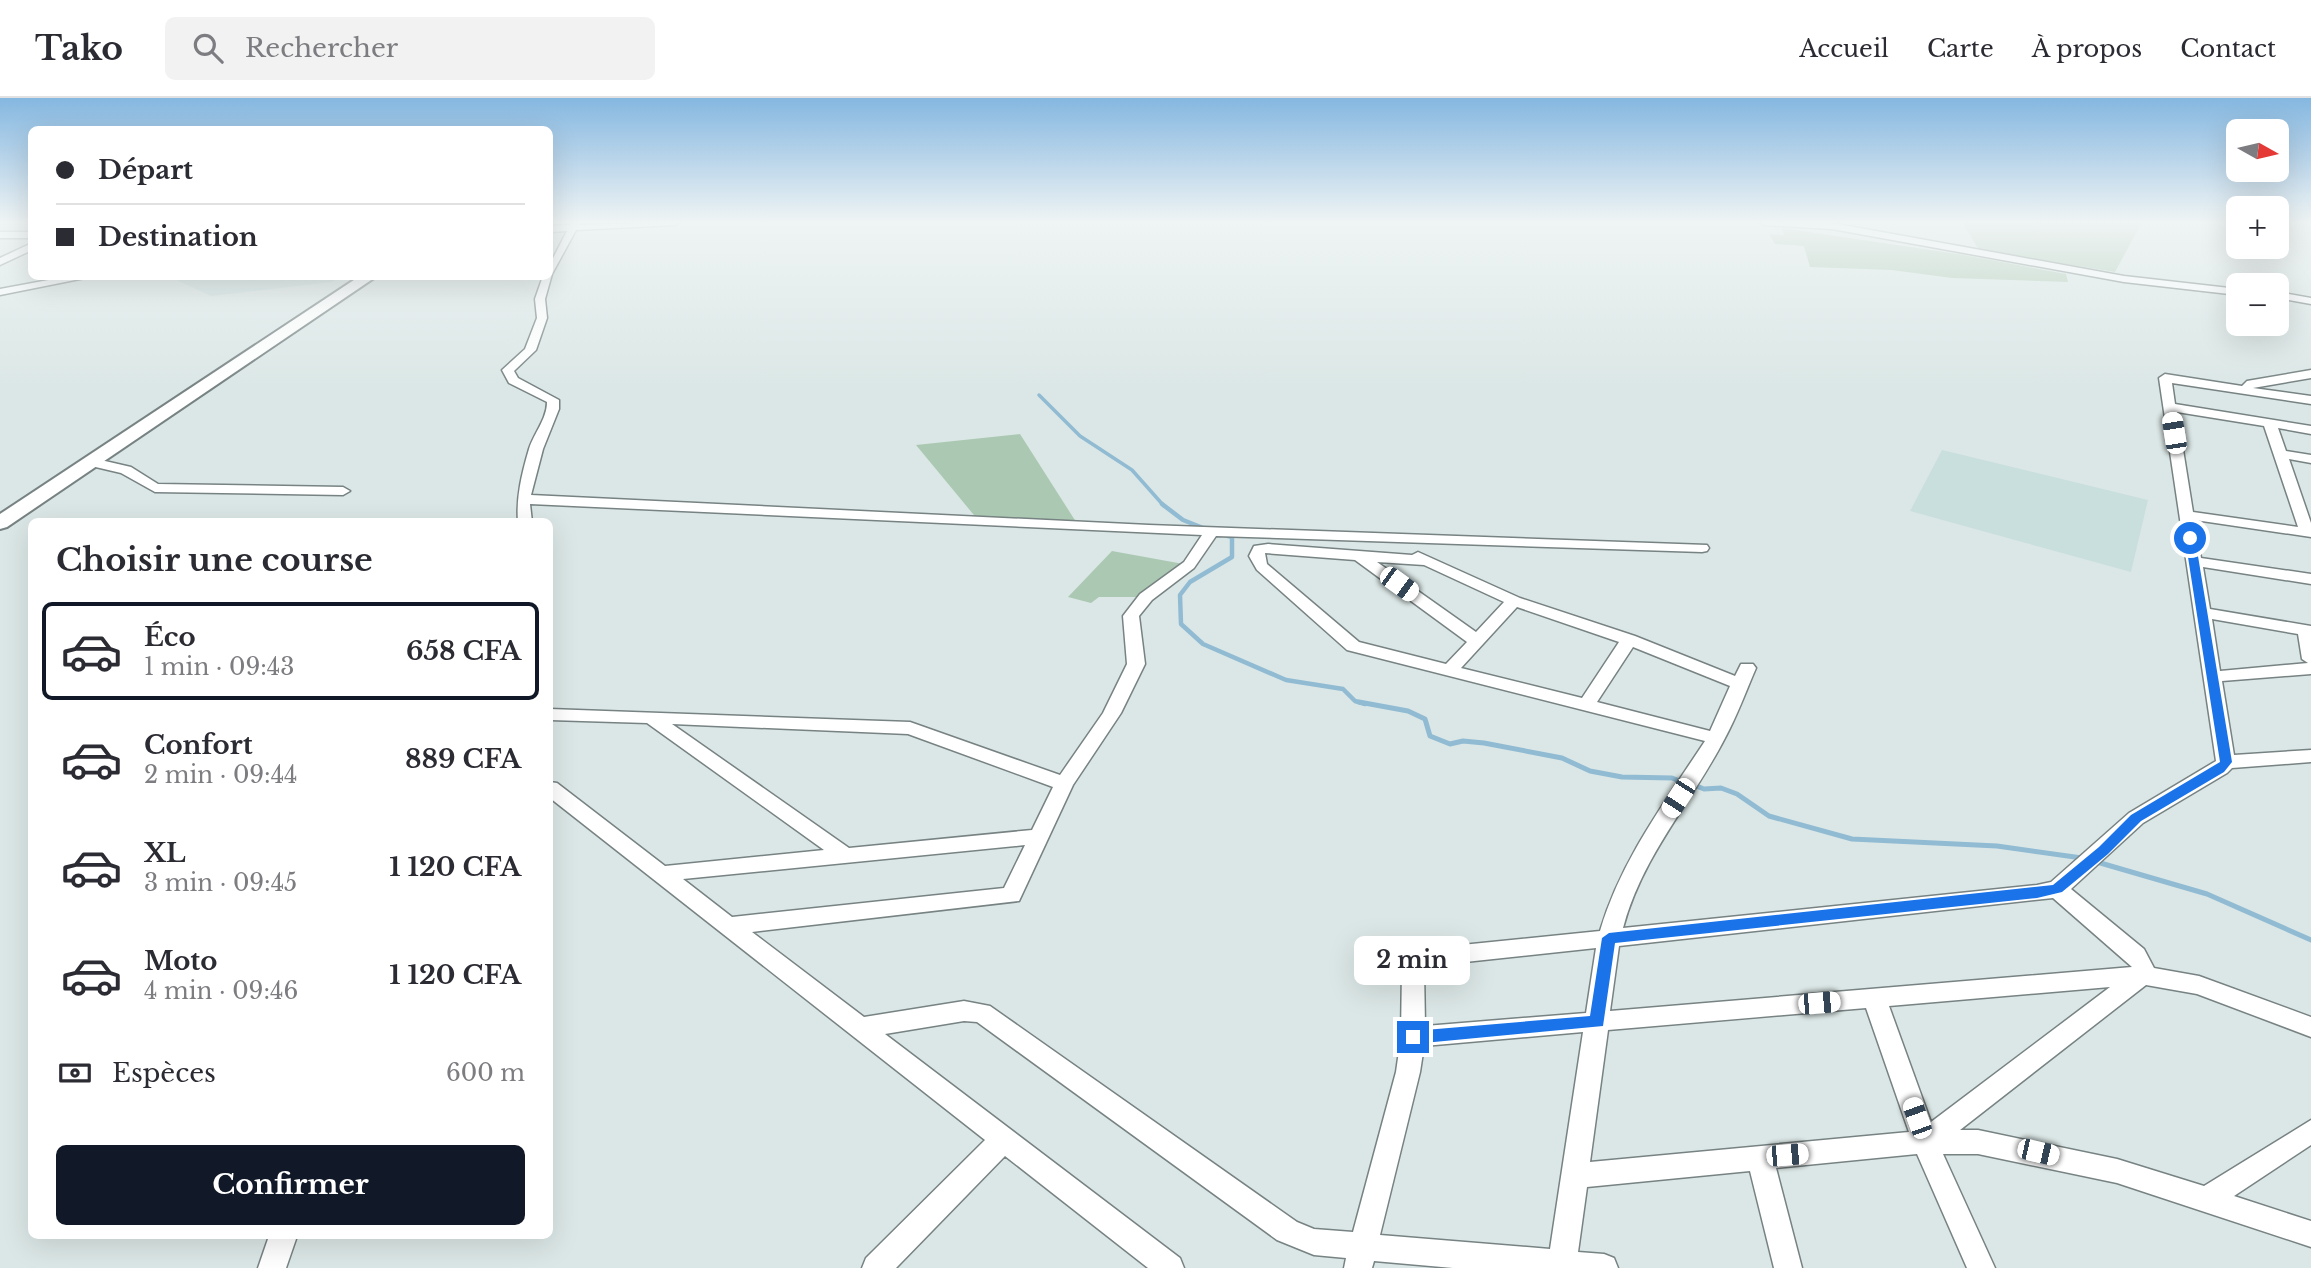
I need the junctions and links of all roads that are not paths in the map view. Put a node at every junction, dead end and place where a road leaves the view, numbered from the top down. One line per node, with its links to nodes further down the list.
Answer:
1 (26, 277): 6 (street)
2 (2111, 277): 7 (street)
3 (68, 280): 8 (street)
4 (364, 280): 19 (main road)
5 (547, 280): 23 (street)
6 (0, 283)
7 (2226, 291)
8 (0, 292)
9 (2289, 297): 10 (street)
10 (2311, 301)
11 (2311, 373): 12 (street)
12 (2234, 387): 13 (street); 14 (street)
13 (2311, 400)
14 (2169, 407): 15 (street); 24 (street)
15 (2270, 424): 16 (street); 17 (street)
16 (2311, 430)
17 (2280, 454): 18 (street); 21 (street)
18 (2311, 459)
19 (92, 462): 20 (street); 26 (main road)
20 (343, 491)
21 (2294, 495): 22 (street); 28 (street)
22 (2311, 498)
23 (523, 499): 25 (street); 27 (street)
24 (2187, 515): 28 (street); 33 (street)
25 (525, 518)
26 (0, 523)
27 (1212, 531): 30 (street); 50 (street)
28 (2309, 533)
29 (1399, 547): 32 (street)
30 (1702, 548)
31 (1360, 556): 32 (street); 39 (street); 42 (street)
32 (1426, 561): 35 (street)
33 (2194, 561): 34 (street); 36 (street)
34 (2311, 579)
35 (1514, 601): 38 (street); 39 (street)
36 (2202, 613): 37 (street); 43 (street)
37 (2309, 630): 40 (street)
38 (1629, 640): 44 (street); 47 (street)
39 (1477, 641): 42 (street)
40 (2311, 659)
41 (2311, 668): 43 (street)
42 (1449, 671): 44 (street)
43 (2212, 677): 49 (street)
44 (1586, 706): 47 (street)
45 (553, 713): 46 (street)
46 (650, 718): 50 (street); 53 (street)
47 (1716, 738): 57 (street)
48 (2311, 756): 49 (street)
49 (2226, 762): 55 (street)
50 (1063, 784): 52 (street)
51 (553, 790): 54 (street)
52 (1039, 835): 53 (street); 56 (street)
53 (845, 855): 54 (street)
54 (661, 874): 56 (street)
55 (2057, 889): 57 (street); 58 (street)
56 (728, 926): 62 (street)
57 (1609, 938): 60 (street); 63 (street)
58 (2143, 975): 59 (street); 61 (street); 66 (street)
59 (1874, 998): 60 (street); 66 (street)
60 (1597, 1022): 63 (street); 68 (street)
61 (2311, 1027)
62 (859, 1028): 65 (street); 72 (street)
63 (1413, 1037): 72 (street)
64 (2311, 1131): 69 (street)
65 (1004, 1139): 75 (street); 76 (street)
66 (1925, 1142): 67 (street); 69 (street); 79 (street)
67 (1760, 1157): 68 (street); 78 (street)
68 (1575, 1176): 73 (street)
69 (2206, 1200): 70 (street)
70 (2311, 1234)
71 (282, 1239): 74 (street)
72 (1361, 1257): 73 (street)
73 (1562, 1264): 77 (street)
74 (272, 1268)
75 (876, 1268)
76 (1171, 1268)
77 (1604, 1268)
78 (1788, 1268)
79 (1981, 1268)

